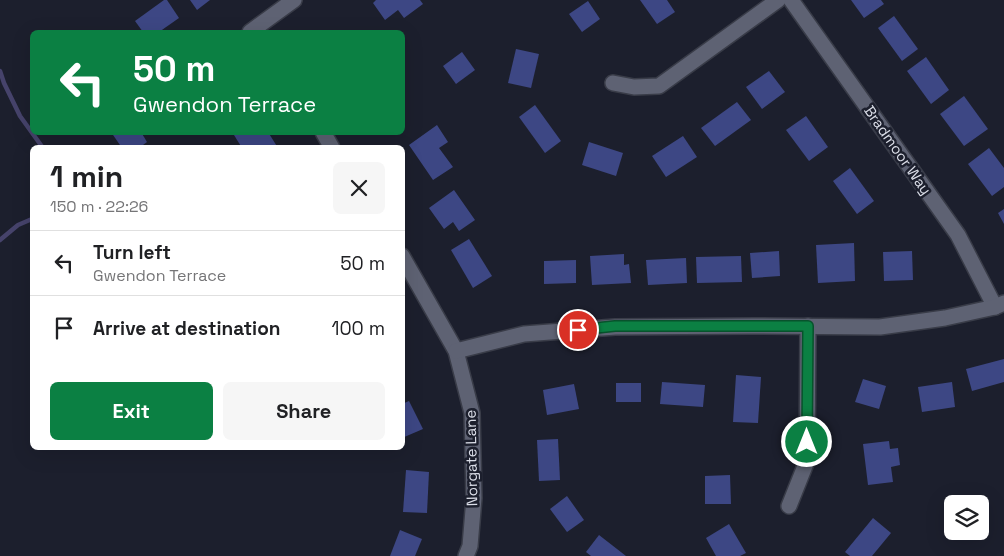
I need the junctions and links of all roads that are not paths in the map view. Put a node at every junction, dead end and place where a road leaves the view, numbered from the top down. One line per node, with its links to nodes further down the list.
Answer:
1 (294, 0): 4 (street)
2 (778, 0): 5 (street)
3 (791, 0): 7 (street, Bradmoor Way)
4 (254, 30)
5 (613, 83)
6 (405, 261): 9 (street, Norgate Lane)
7 (999, 305): 8 (street)
8 (808, 326): 9 (street); 10 (street)
9 (456, 351): 11 (street, Norgate Lane)
10 (789, 506)
11 (466, 556)

